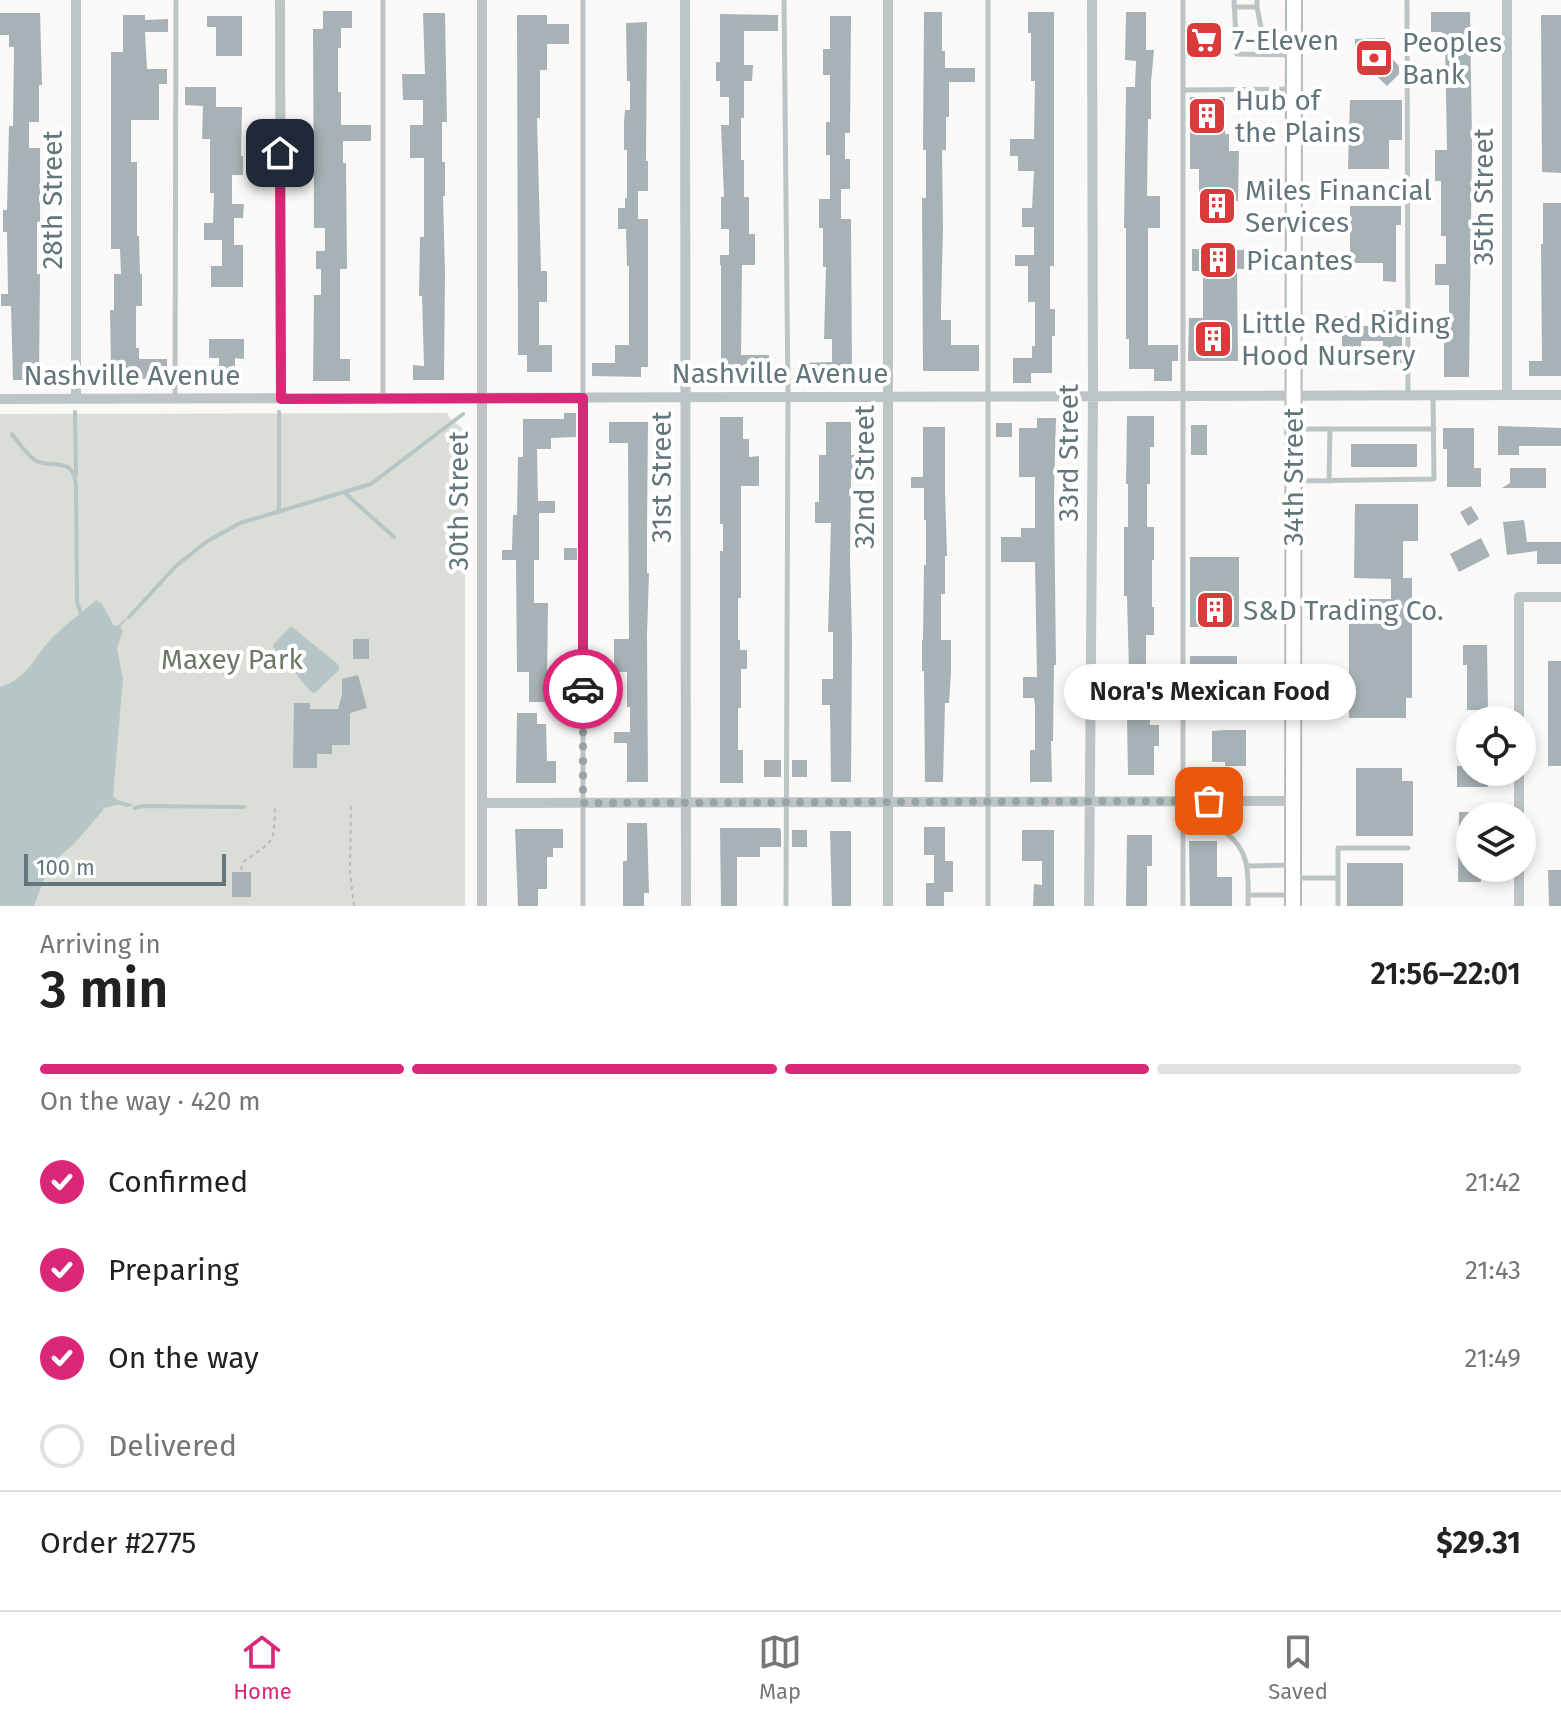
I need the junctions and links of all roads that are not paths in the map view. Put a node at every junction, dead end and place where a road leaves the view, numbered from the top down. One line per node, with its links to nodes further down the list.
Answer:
1 (76, 0): 37 (street, 28th Street)
2 (176, 0): 38 (lane)
3 (280, 0): 39 (street)
4 (383, 0): 32 (lane)
5 (482, 0): 33 (street, 30th Street)
6 (583, 0): 34 (lane)
7 (685, 0): 35 (street, 31st Street)
8 (784, 0): 27 (lane)
9 (888, 0): 28 (street, 32nd Street)
10 (988, 0): 29 (lane)
11 (1092, 0): 30 (street, 33rd Street)
12 (1183, 0): 21 (lane)
13 (1294, 0): 19 (main road, 34th Street)
14 (1407, 0): 22 (lane)
15 (1507, 0): 24 (street, 35th Street)
16 (1257, 3): 17 (lane); 18 (lane)
17 (1234, 4): 18 (lane)
18 (1259, 54): 19 (lane)
19 (1294, 55): 20 (main road, 34th Street)
20 (1293, 89): 21 (lane); 26 (main road, 34th Street)
21 (1183, 90): 31 (lane)
22 (1408, 395): 23 (street, Nashville Avenue); 26 (street, Nashville Avenue)
23 (1433, 395): 24 (street, Nashville Avenue); 41 (lane)
24 (1507, 395): 25 (street, Nashville Avenue)
25 (1561, 395)
26 (1293, 396): 31 (street, Nashville Avenue); 40 (main road, 34th Street)
27 (788, 397): 28 (street, Nashville Avenue); 35 (street, Nashville Avenue); 52 (lane)
28 (888, 397): 29 (street, Nashville Avenue); 53 (street, 32nd Street)
29 (989, 397): 30 (street, Nashville Avenue); 54 (lane)
30 (1093, 397): 31 (street, Nashville Avenue); 47 (street, 33rd Street)
31 (1184, 397): 48 (lane)
32 (383, 398): 33 (street, Nashville Avenue); 39 (street, Nashville Avenue)
33 (482, 398): 34 (street, Nashville Avenue); 55 (street, 30th Street)
34 (583, 398): 35 (street, Nashville Avenue); 56 (lane)
35 (685, 398): 51 (street, 31st Street)
36 (0, 399): 37 (street, Nashville Avenue)
37 (76, 399): 38 (street, Nashville Avenue)
38 (175, 399): 39 (street, Nashville Avenue)
39 (281, 399)
40 (1293, 429): 42 (lane); 43 (main road, 34th Street)
41 (1434, 429): 42 (lane); 44 (lane)
42 (1330, 430): 44 (lane)
43 (1293, 481): 44 (lane); 50 (main road, 34th Street)
44 (1329, 481)
45 (1561, 597): 46 (street)
46 (1519, 706)
47 (1090, 801): 48 (street); 54 (street); 70 (street, 33rd Street)
48 (1182, 801): 49 (street); 71 (lane)
49 (1209, 801): 50 (street); 58 (lane)
50 (1294, 801): 59 (main road, 34th Street)
51 (686, 802): 52 (street); 56 (street); 66 (street, 31st Street)
52 (786, 802): 53 (street); 67 (lane)
53 (888, 802): 54 (street); 68 (street, 32nd Street)
54 (987, 802): 69 (lane)
55 (482, 803): 56 (street); 64 (street, 30th Street)
56 (583, 803): 65 (lane)
57 (1408, 848): 60 (lane)
58 (1248, 866): 59 (lane); 62 (lane)
59 (1293, 872): 60 (lane); 63 (main road, 34th Street)
60 (1338, 878): 73 (lane)
61 (1519, 882): 74 (street)
62 (1248, 895): 63 (lane); 72 (lane)
63 (1293, 900)
64 (482, 906)
65 (583, 906)
66 (686, 906)
67 (786, 906)
68 (888, 906)
69 (988, 906)
70 (1089, 906)
71 (1183, 906)
72 (1248, 906)
73 (1338, 906)
74 (1519, 906)

